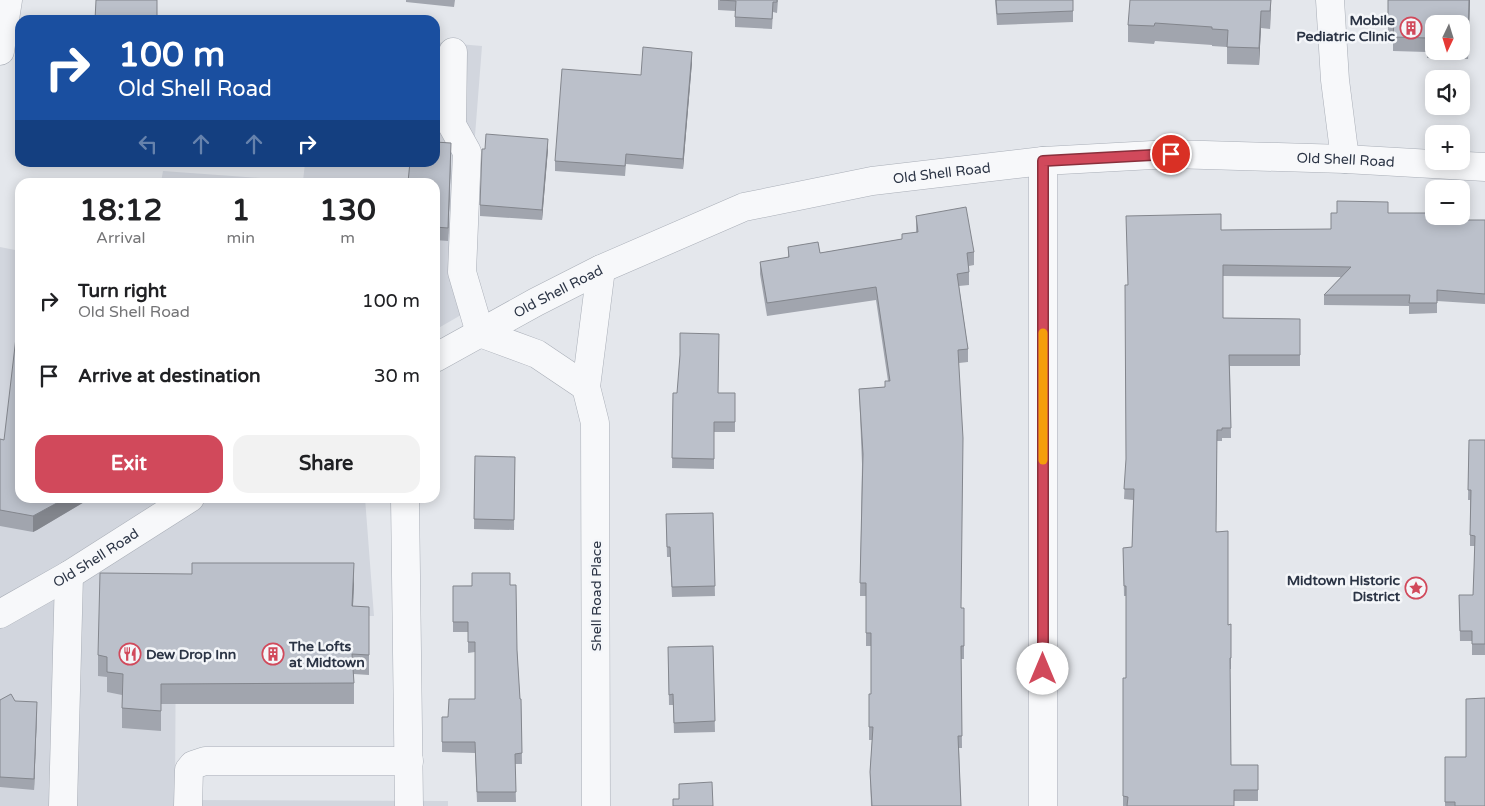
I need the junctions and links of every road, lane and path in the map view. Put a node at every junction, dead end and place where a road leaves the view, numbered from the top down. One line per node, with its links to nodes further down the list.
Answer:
1 (8, 0): 3 (street)
2 (1330, 0): 5 (street)
3 (0, 51)
4 (453, 52): 9 (street)
5 (1346, 159): 6 (street, Old Shell Road); 7 (street, Old Shell Road)
6 (1043, 161): 8 (street, Old Shell Road); 21 (street)
7 (1485, 167)
8 (601, 269): 9 (street, Old Shell Road); 11 (street, Shell Road Place)
9 (480, 333): 10 (street, Old Shell Road); 11 (street)
10 (440, 355)
11 (586, 387): 20 (street, Shell Road Place)
12 (182, 503): 14 (street, Old Shell Road)
13 (405, 503): 16 (street)
14 (69, 575): 15 (street, Old Shell Road); 17 (street)
15 (0, 614)
16 (409, 761): 18 (street); 19 (street)
17 (63, 806)
18 (188, 806)
19 (409, 806)
20 (596, 806)
21 (1043, 806)

